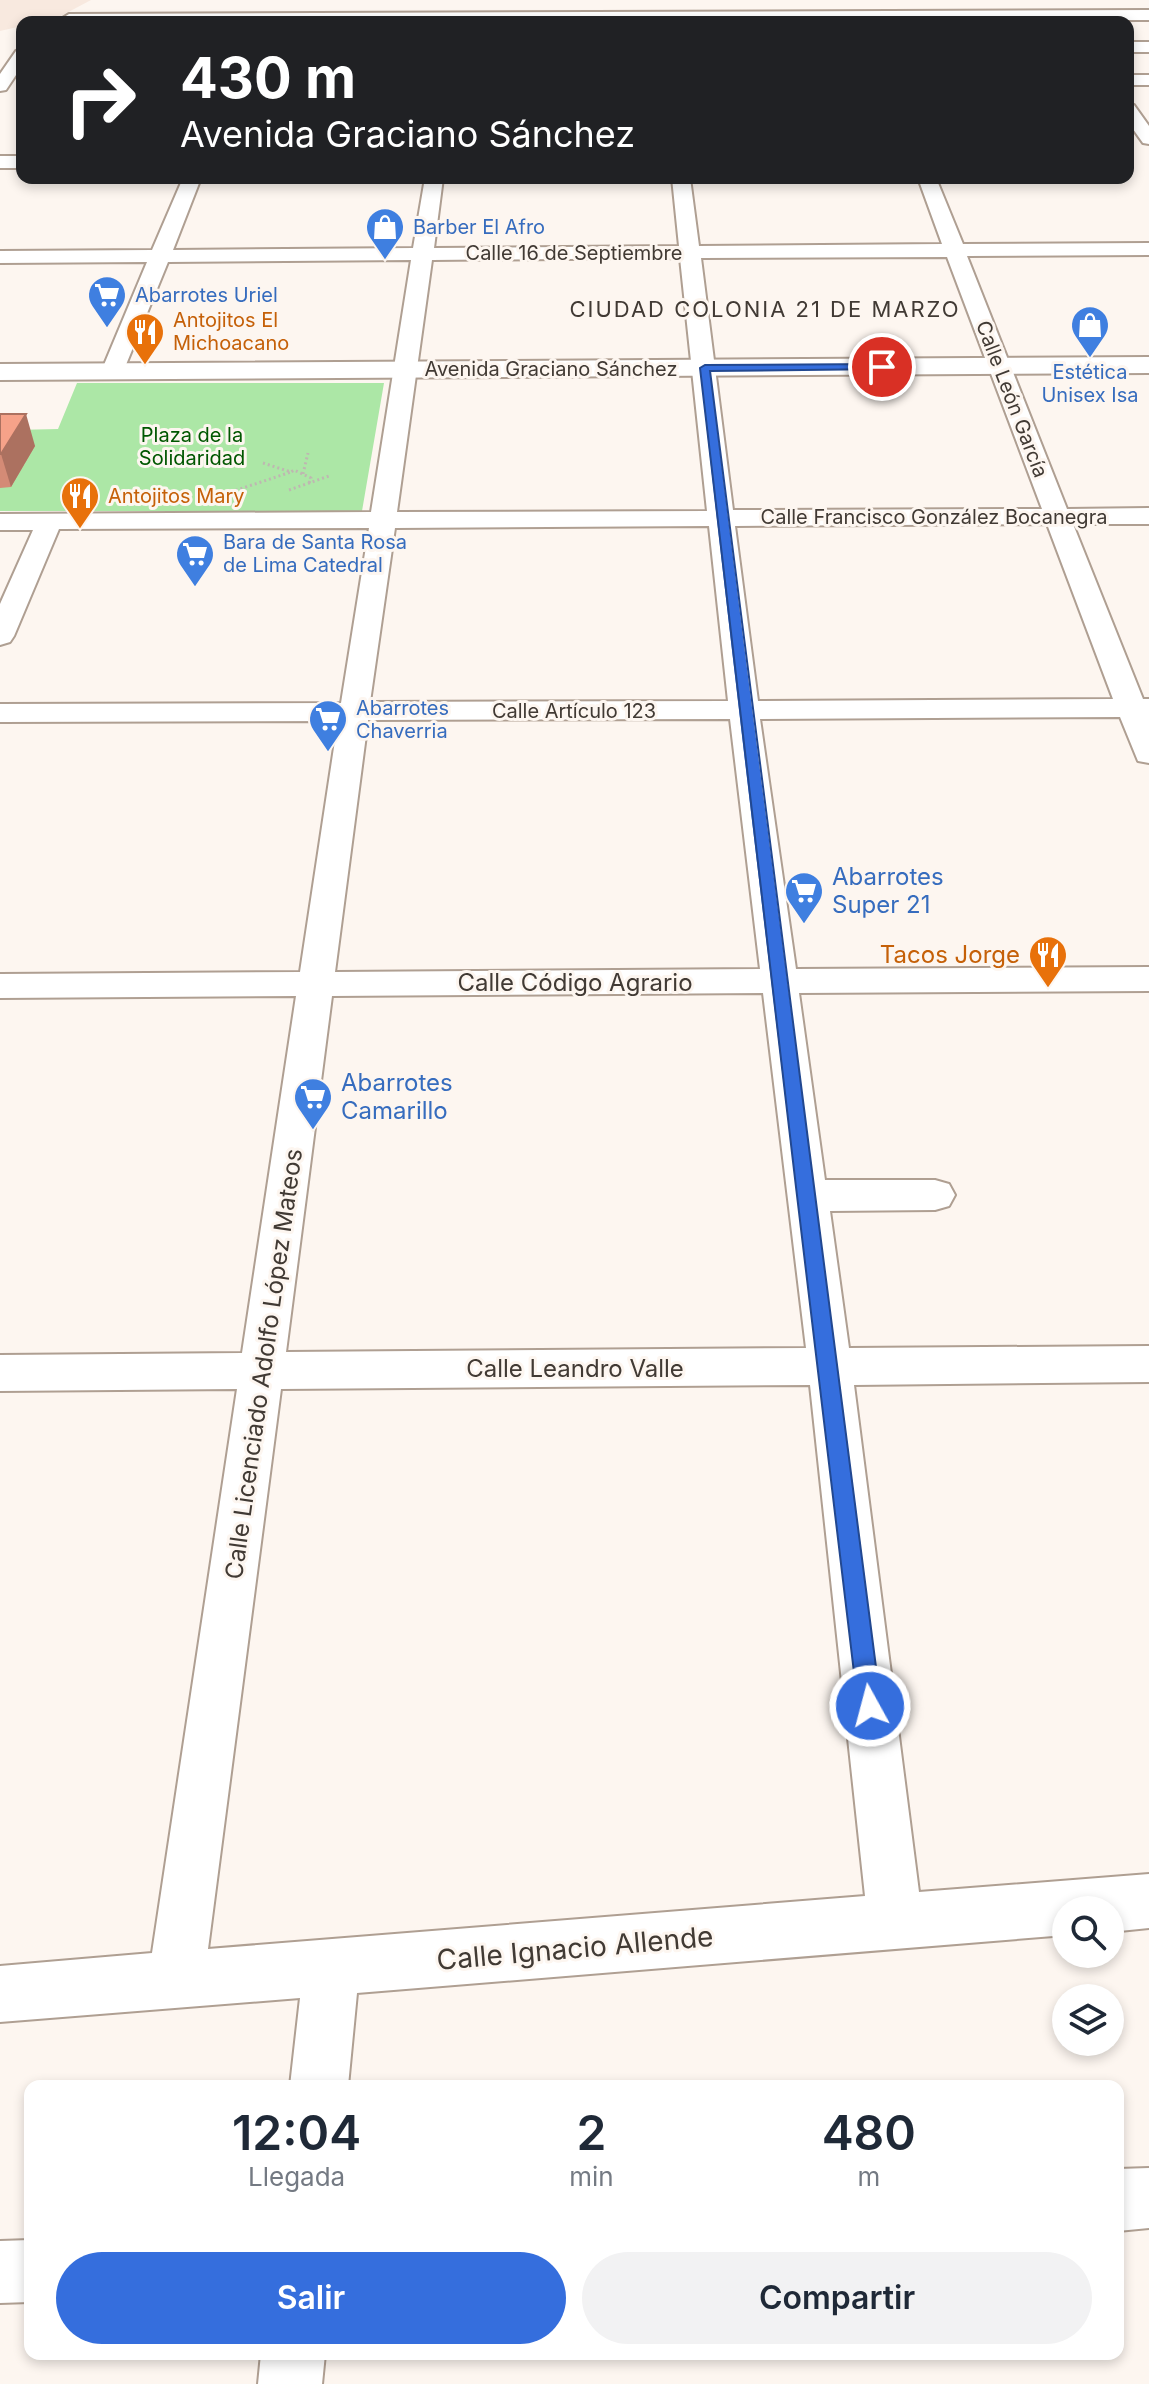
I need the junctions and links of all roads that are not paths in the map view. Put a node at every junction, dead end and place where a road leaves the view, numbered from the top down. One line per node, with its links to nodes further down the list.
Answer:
1 (104, 0): 5 (street)
2 (459, 13): 3 (street); 6 (street)
3 (663, 13): 7 (street)
4 (1149, 15): 8 (street)
5 (74, 16)
6 (374, 16)
7 (764, 16)
8 (1128, 16)
9 (16, 52): 10 (street)
10 (1, 84)
11 (1134, 118): 12 (street)
12 (1149, 139)
13 (190, 184): 21 (street)
14 (433, 184): 20 (street, Calle Licenciado Adolfo López Mateos)
15 (682, 184): 19 (street)
16 (929, 184): 18 (street, Calle León García)
17 (1149, 249): 18 (street, Calle 16 de Septiembre)
18 (956, 251): 19 (street, Calle 16 de Septiembre); 24 (street, Calle León García)
19 (690, 252): 20 (street, Calle 16 de Septiembre); 25 (street)
20 (423, 253): 21 (street, Calle 16 de Septiembre); 26 (street, Calle Licenciado Adolfo López Mateos)
21 (160, 256): 22 (street, Calle 16 de Septiembre); 28 (street)
22 (0, 257)
23 (1149, 365): 24 (street, Avenida Graciano Sánchez)
24 (1000, 366): 25 (street, Avenida Graciano Sánchez); 29 (street, Calle León García)
25 (705, 368): 26 (street, Avenida Graciano Sánchez); 31 (street)
26 (406, 370): 28 (street, Avenida Graciano Sánchez); 32 (street, Calle Licenciado Adolfo López Mateos)
27 (0, 372): 28 (street, Avenida Graciano Sánchez)
28 (112, 372)
29 (1057, 516): 30 (street, Calle Francisco González Bocanegra); 31 (street, Calle Francisco González Bocanegra); 36 (street, Calle León García)
30 (1149, 516)
31 (724, 518): 32 (street, Calle Francisco González Bocanegra); 37 (street)
32 (385, 520): 33 (street, Calle Francisco González Bocanegra); 38 (street, Calle Licenciado Adolfo López Mateos)
33 (50, 521): 34 (street, Calle Francisco González Bocanegra); 35 (street)
34 (0, 522)
35 (0, 636)
36 (1140, 708): 37 (street, Calle Artículo 123); 40 (street, Calle León García)
37 (744, 710): 38 (street, Calle Artículo 123); 42 (street)
38 (354, 712): 39 (street, Calle Artículo 123); 43 (street, Calle Licenciado Adolfo López Mateos)
39 (0, 713)
40 (1149, 754)
41 (1149, 979): 42 (street, Calle Código Agrario)
42 (782, 982): 43 (street, Calle Código Agrario); 46 (street)
43 (318, 984): 44 (street, Calle Código Agrario); 49 (street, Calle Licenciado Adolfo López Mateos)
44 (0, 986)
45 (935, 1195): 46 (street)
46 (808, 1196): 48 (street)
47 (1149, 1364): 48 (street, Calle Leandro Valle)
48 (830, 1367): 49 (street, Calle Leandro Valle); 52 (street)
49 (263, 1371): 50 (street, Calle Leandro Valle); 54 (street, Calle Licenciado Adolfo López Mateos)
50 (0, 1373)
51 (1149, 1901): 52 (street, Calle Ignacio Allende)
52 (895, 1922): 53 (street, Calle Ignacio Allende)
53 (331, 1968): 54 (street, Calle Ignacio Allende); 56 (street)
54 (176, 1979): 55 (street, Calle Ignacio Allende)
55 (0, 1994)
56 (320, 2080)
57 (1149, 2198): 58 (street)
58 (1124, 2200)
59 (24, 2271): 60 (street)
60 (0, 2272)
61 (292, 2360): 62 (street)
62 (290, 2384)

